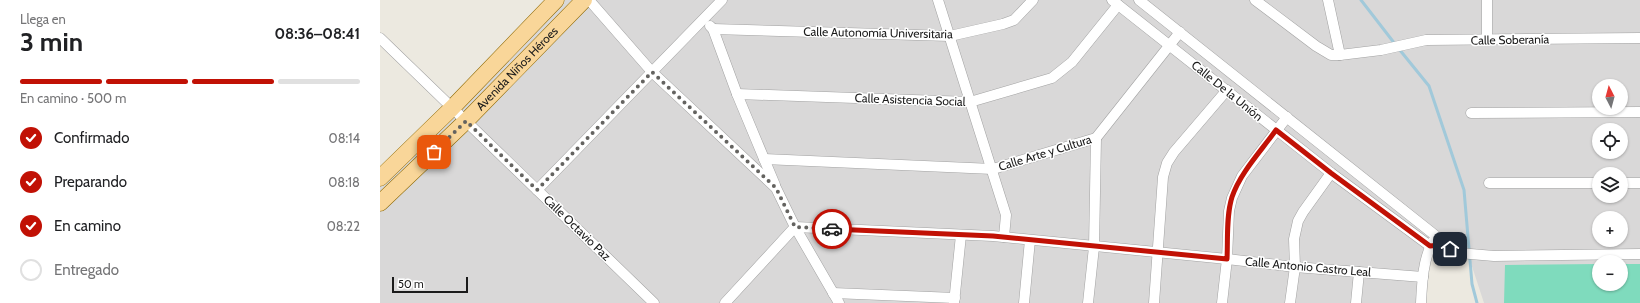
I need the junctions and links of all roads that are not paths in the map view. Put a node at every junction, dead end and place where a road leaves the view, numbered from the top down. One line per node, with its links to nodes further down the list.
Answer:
1 (556, 0): 19 (main road, Avenida Niños Héroes)
2 (584, 0): 21 (main road, Avenida Niños Héroes)
3 (589, 0): 23 (street)
4 (722, 0): 12 (street)
5 (938, 0): 15 (street)
6 (1033, 0): 15 (street, Calle Autonomía Universitaria)
7 (1139, 0): 14 (street, Calle De la Unión)
8 (1255, 0): 22 (street)
9 (1328, 0): 22 (street)
10 (1487, 0): 18 (street)
11 (1115, 2): 20 (street, Calle De la Unión); 26 (street, Calle Asistencia Social)
12 (702, 20): 13 (street); 23 (street)
13 (713, 29): 15 (street, Calle Autonomía Universitaria); 25 (street)
14 (1180, 32): 20 (street, Calle Arte y Cultura); 30 (street, Calle De la Unión)
15 (950, 36): 26 (street)
16 (380, 38): 27 (street, Calle Octavio Paz)
17 (1640, 38): 18 (street, Calle Soberanía)
18 (1487, 40): 22 (street, Calle Soberanía)
19 (516, 42): 21 (main road); 27 (main road, Avenida Niños Héroes)
20 (1169, 45): 24 (street, Calle De la Unión); 33 (street, Calle Arte y Cultura)
21 (530, 55): 31 (main road, Avenida Niños Héroes)
22 (1340, 55)
23 (652, 72): 42 (street); 43 (street)
24 (1227, 90): 32 (street, Calle De la Unión); 51 (street)
25 (737, 94): 26 (street, Calle Asistencia Social); 34 (street)
26 (970, 102): 35 (street)
27 (452, 108): 31 (street, Calle Octavio Paz); 37 (main road, Avenida Niños Héroes)
28 (1640, 112): 29 (street)
29 (1471, 113)
30 (1287, 117): 32 (street); 49 (street, Calle De la Unión)
31 (466, 121): 43 (street, Calle Octavio Paz); 44 (main road, Avenida Niños Héroes)
32 (1276, 130): 36 (street, Calle De la Unión); 53 (street)
33 (1096, 138): 35 (street, Calle Arte y Cultura); 50 (street)
34 (764, 159): 35 (street, Calle Arte y Cultura); 42 (street)
35 (993, 169): 47 (street)
36 (1331, 173): 49 (street, Calle De la Unión); 54 (street)
37 (380, 178)
38 (1489, 183): 39 (street)
39 (1592, 183)
40 (1628, 183): 41 (street)
41 (1640, 183)
42 (776, 188): 45 (street)
43 (537, 190): 59 (street, Calle Octavio Paz)
44 (380, 203)
45 (795, 227): 46 (street, Calle Antonio Castro Leal); 57 (street); 60 (street)
46 (961, 235): 47 (street, Calle Antonio Castro Leal); 58 (street)
47 (1004, 237): 48 (street, Calle Antonio Castro Leal)
48 (1030, 240): 50 (street, Calle Antonio Castro Leal); 62 (street)
49 (1436, 242): 52 (street, Calle De la Unión); 56 (street)
50 (1094, 247): 51 (street, Calle Antonio Castro Leal); 63 (street)
51 (1158, 252): 53 (street, Calle Antonio Castro Leal); 64 (street)
52 (1640, 254)
53 (1227, 259): 54 (street, Calle Antonio Castro Leal); 65 (street)
54 (1295, 267): 55 (street, Calle Antonio Castro Leal); 66 (street)
55 (1359, 272): 56 (street, Calle Antonio Castro Leal); 67 (street)
56 (1423, 277): 68 (street)
57 (833, 293): 58 (street); 61 (street)
58 (954, 301)
59 (654, 303)
60 (724, 303)
61 (840, 303)
62 (1024, 303)
63 (1088, 303)
64 (1154, 303)
65 (1222, 303)
66 (1290, 303)
67 (1356, 303)
68 (1421, 303)

